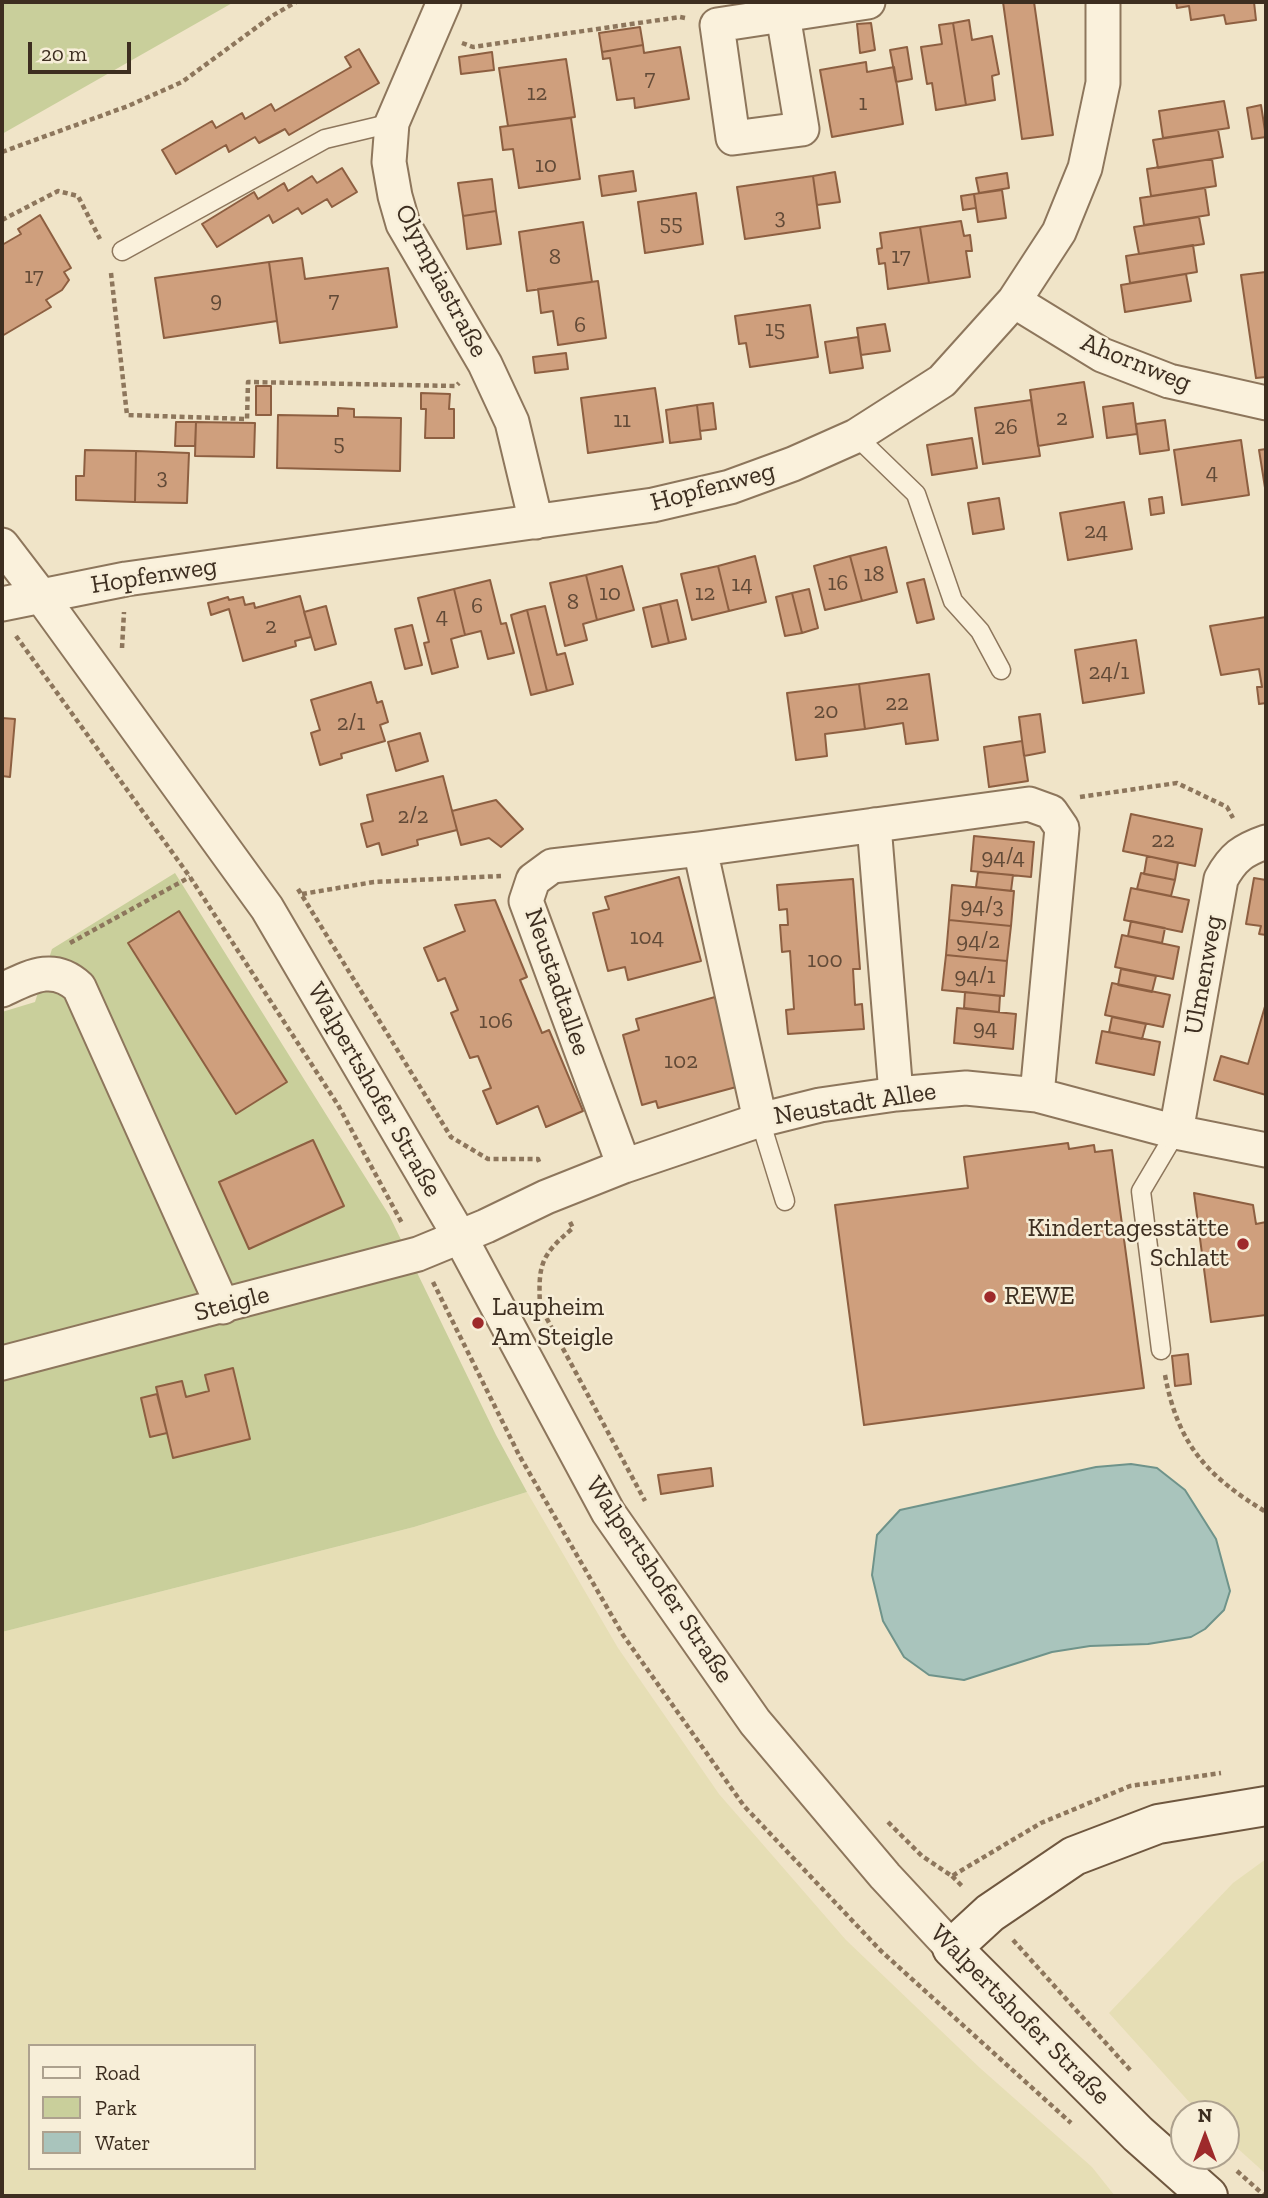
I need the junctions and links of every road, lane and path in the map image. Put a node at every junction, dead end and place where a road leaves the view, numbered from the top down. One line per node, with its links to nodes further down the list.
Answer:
1 (296, 2): 9 (path)
2 (444, 2): 7 (street, Olympiastraße)
3 (868, 2): 5 (street)
4 (1103, 2): 12 (street, Hopfenweg)
5 (783, 15): 6 (street); 6 (street)
6 (716, 25): 7 (path)
7 (431, 32): 8 (street, Olympiastraße)
8 (392, 123): 11 (lane); 13 (street, Olympiastraße)
9 (2, 152)
10 (2, 220): 11 (path)
11 (116, 254): 13 (path)
12 (1014, 301): 14 (street, Ahornweg); 15 (street, Hopfenweg)
13 (485, 364): 16 (street, Olympiastraße)
14 (1266, 403)
15 (856, 436): 16 (street, Hopfenweg); 22 (lane)
16 (536, 522): 18 (street, Hopfenweg)
17 (2, 545): 19 (street, Walpertshofer Straße)
18 (126, 579): 19 (street, Hopfenweg); 21 (path)
19 (41, 596): 20 (street, Hopfenweg); 41 (street, Walpertshofer Straße)
20 (2, 604)
21 (122, 654)
22 (1001, 670)
23 (1051, 812): 24 (street, Neustadtallee); 25 (path); 34 (street)
24 (874, 825): 26 (street, Neustadtallee); 33 (street)
25 (1257, 845): 36 (street, Ulmenweg)
26 (700, 849): 28 (street, Neustadtallee); 35 (street)
27 (190, 877): 31 (path)
28 (533, 880): 30 (path); 38 (street, Neustadtallee)
29 (294, 883): 30 (path)
30 (302, 894): 39 (path)
31 (50, 973): 32 (street); 42 (street)
32 (2, 990)
33 (896, 1094): 34 (street, Neustadt Allee); 35 (street, Neustadt Allee)
34 (1037, 1095): 36 (street, Neustadt Allee)
35 (760, 1119): 38 (street, Neustadt Allee); 40 (lane)
36 (1176, 1132): 37 (street, Neustadt Allee); 43 (lane)
37 (1266, 1150)
38 (624, 1166): 39 (street, Neustadt Allee)
39 (554, 1194): 41 (street, Neustadt Allee); 45 (path)
40 (785, 1201)
41 (460, 1237): 42 (street, Steigle); 52 (street, Walpertshofer Straße)
42 (223, 1307): 44 (street, Steigle)
43 (1161, 1350): 46 (path)
44 (2, 1363)
45 (648, 1506)
46 (1266, 1512)
47 (1225, 1772): 50 (path)
48 (1266, 1807): 51 (street)
49 (887, 1821): 50 (path)
50 (952, 1876): 51 (path)
51 (990, 1913): 52 (street); 53 (path)
52 (952, 1948): 55 (street, Walpertshofer Straße)
53 (1138, 2079)
54 (1236, 2170): 56 (path)
55 (1208, 2196)
56 (1265, 2196)

